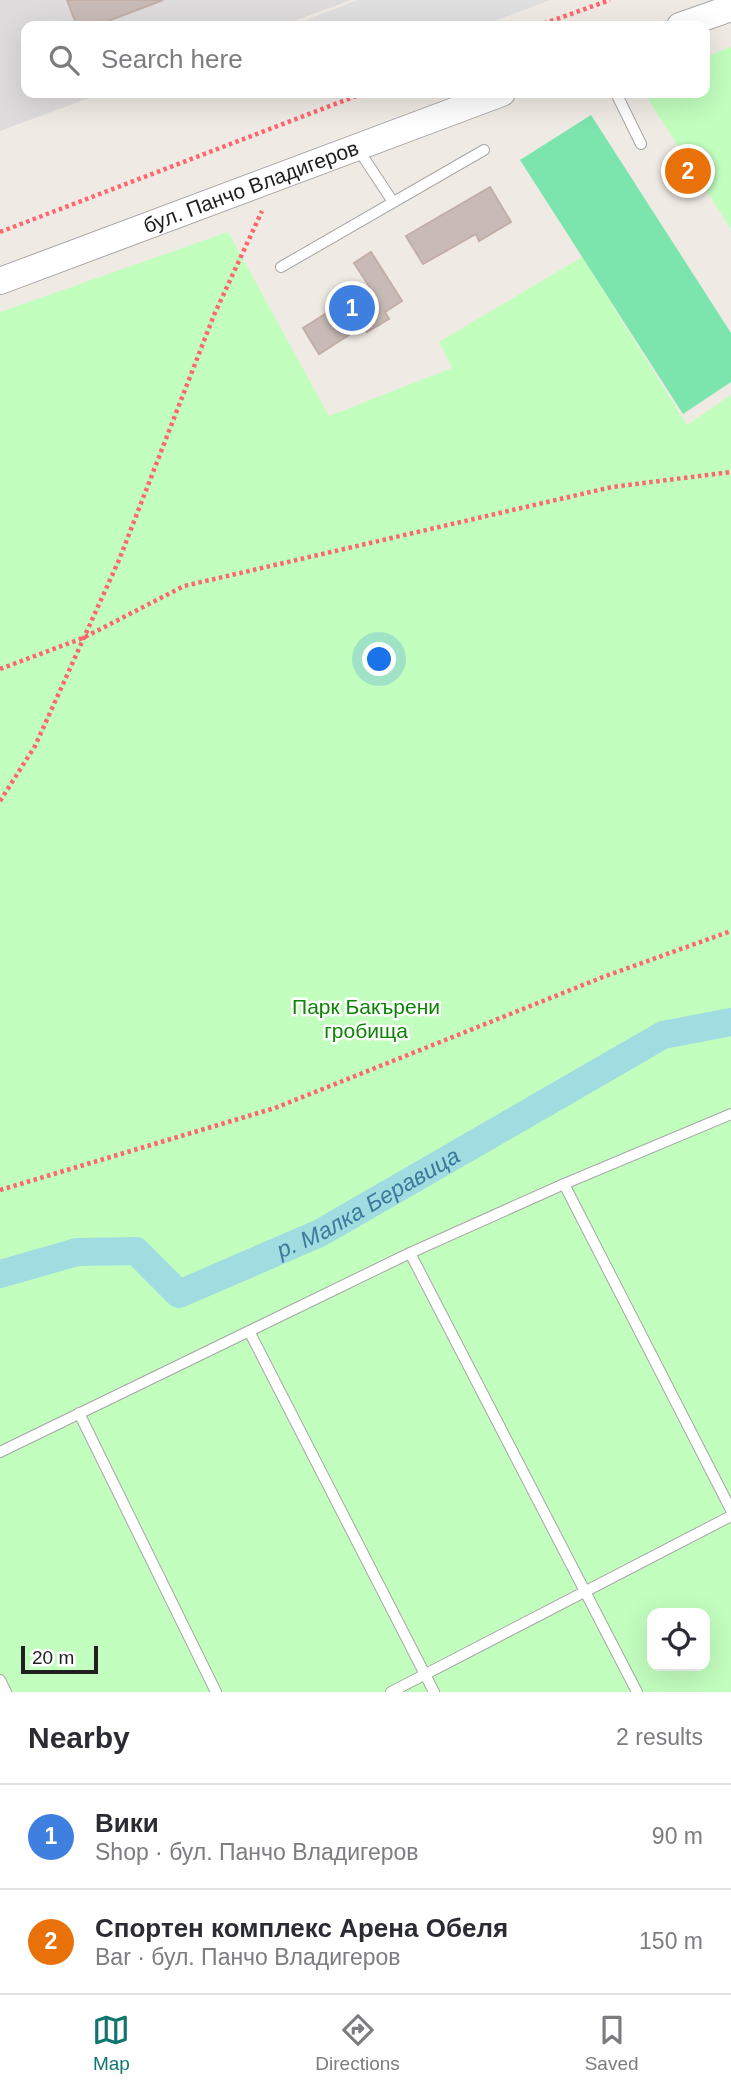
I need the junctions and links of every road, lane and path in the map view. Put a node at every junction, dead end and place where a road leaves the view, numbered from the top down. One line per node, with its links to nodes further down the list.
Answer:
1 (610, 0): 3 (path)
2 (731, 8): 4 (street)
3 (551, 21)
4 (694, 21)
5 (351, 98): 13 (path)
6 (489, 98): 9 (street, бул. Панчо Владигеров)
7 (618, 98): 8 (lane)
8 (641, 144)
9 (357, 147): 11 (lane); 15 (street, бул. Панчо Владигеров)
10 (484, 150): 11 (lane)
11 (393, 202): 14 (lane)
12 (264, 205): 17 (path)
13 (0, 232)
14 (281, 267)
15 (0, 281)
16 (731, 472): 17 (path)
17 (83, 638): 18 (path); 19 (path)
18 (0, 669)
19 (0, 801)
20 (731, 930): 23 (path)
21 (731, 1114): 22 (lane)
22 (564, 1184): 24 (lane); 28 (lane)
23 (0, 1190)
24 (410, 1253): 25 (lane); 30 (lane)
25 (249, 1331): 26 (lane); 31 (lane)
26 (79, 1413): 27 (lane); 34 (lane)
27 (0, 1452)
28 (731, 1510)
29 (731, 1516): 30 (lane)
30 (585, 1592): 31 (lane); 37 (lane)
31 (425, 1675): 35 (lane); 36 (lane)
32 (0, 1681): 33 (lane)
33 (6, 1692)
34 (216, 1692)
35 (391, 1692)
36 (434, 1692)
37 (637, 1692)

